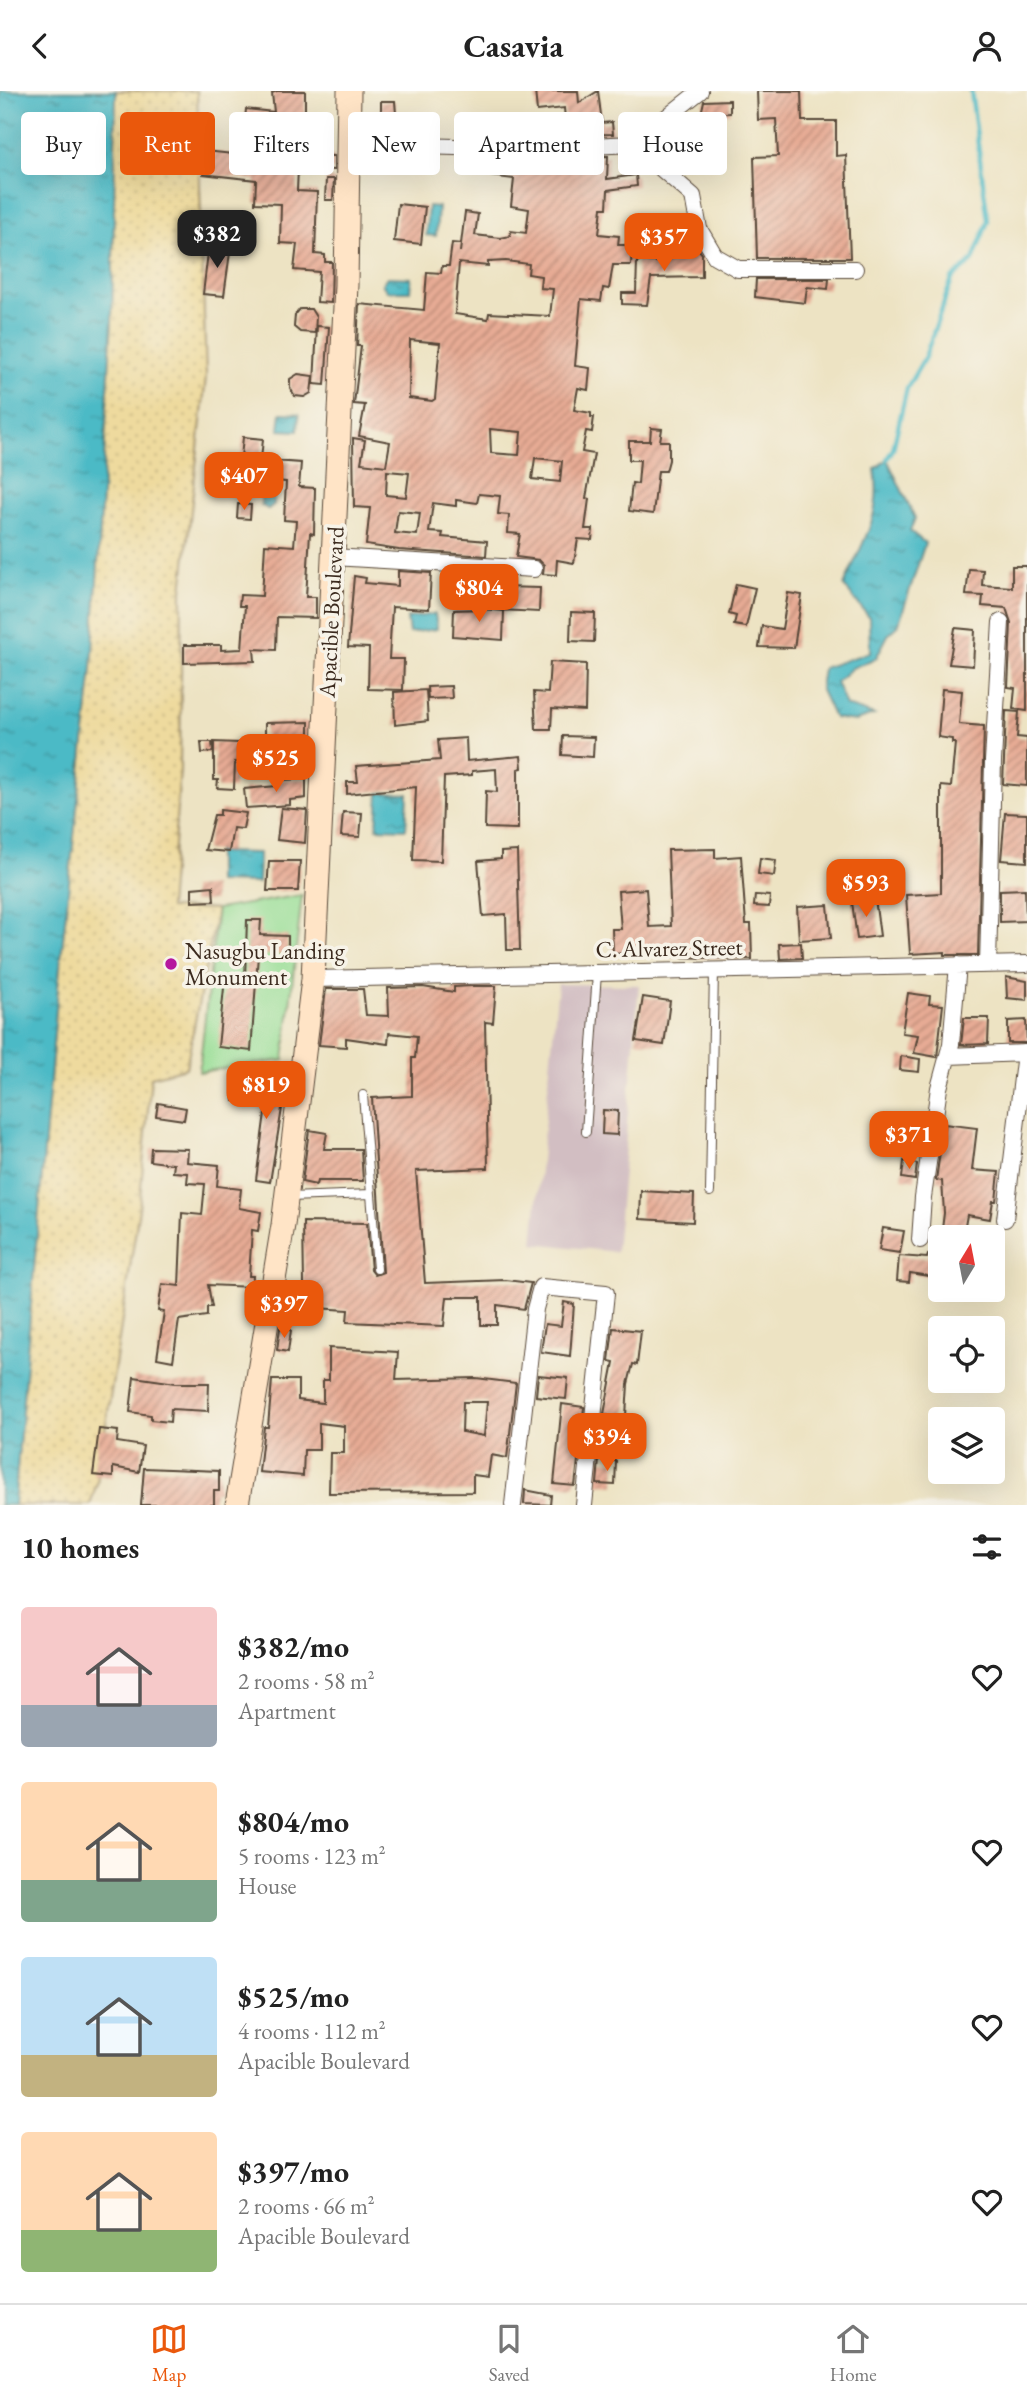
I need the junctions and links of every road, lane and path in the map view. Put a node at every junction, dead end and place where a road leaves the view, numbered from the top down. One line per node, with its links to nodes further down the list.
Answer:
1 (349, 91): 3 (street, Apacible Boulevard)
2 (700, 91): 4 (street)
3 (349, 112)
4 (673, 112)
5 (348, 145): 10 (street, Apacible Boulevard)
6 (618, 145): 7 (street)
7 (440, 147)
8 (669, 175): 9 (street)
9 (855, 269)
10 (333, 557): 11 (street); 18 (street, Apacible Boulevard)
11 (534, 569)
12 (1001, 622): 15 (street)
13 (1027, 964): 15 (street, C. Alvarez Street)
14 (958, 965): 15 (street, C. Alvarez Street); 16 (street, C. Alvarez Street); 20 (street)
15 (988, 965)
16 (715, 970): 17 (street, C. Alvarez Street); 23 (lane)
17 (597, 973): 18 (street, C. Alvarez Street); 22 (lane)
18 (313, 979): 25 (street, Apacible Boulevard)
19 (1026, 1053): 20 (street); 26 (street)
20 (948, 1056): 27 (street)
21 (363, 1095): 24 (lane)
22 (586, 1132)
23 (710, 1192)
24 (371, 1194): 25 (lane); 28 (lane)
25 (286, 1198): 29 (street, Apacible Boulevard)
26 (1005, 1219)
27 (920, 1240)
28 (377, 1269)
29 (237, 1505)
30 (513, 1505): 31 (street)
31 (584, 1505)

